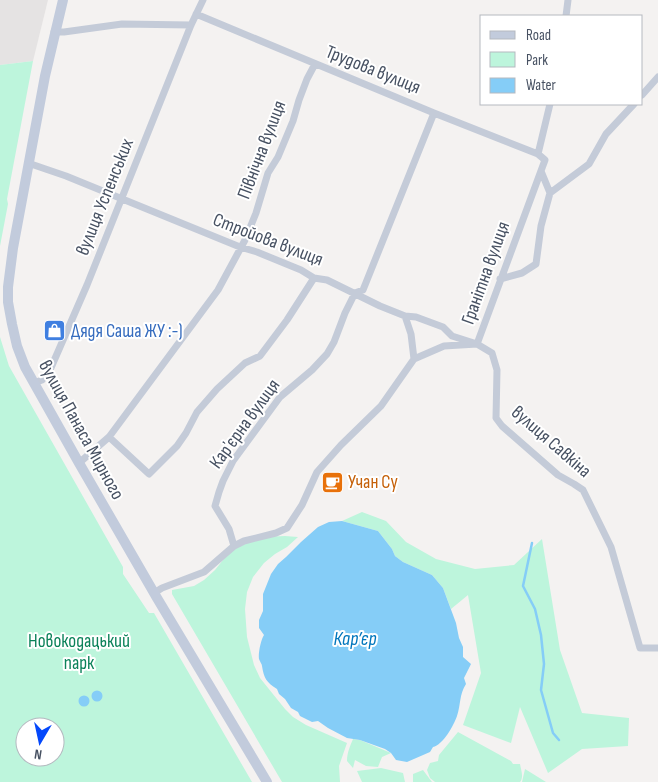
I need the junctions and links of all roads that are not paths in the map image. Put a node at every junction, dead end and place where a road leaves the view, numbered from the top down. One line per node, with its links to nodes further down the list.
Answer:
1 (63, 0): 7 (main road, вулиця Панаса Мирного)
2 (203, 0): 4 (street, вулиця Успенських)
3 (568, 0): 5 (street)
4 (196, 14): 6 (street, вулиця Успенських); 8 (street, Трудова вулиця)
5 (566, 15)
6 (191, 25): 7 (street); 18 (street, вулиця Успенських)
7 (54, 32): 15 (main road, вулиця Панаса Мирного)
8 (316, 64): 13 (street, Трудова вулиця); 19 (street, Північна вулиця)
9 (658, 77): 10 (street)
10 (643, 94)
11 (550, 105): 14 (street)
12 (633, 105): 17 (street)
13 (434, 113): 14 (street, Трудова вулиця); 22 (street, Карʼєрна вулиця)
14 (538, 154): 16 (street)
15 (28, 163): 18 (street, Стройова вулиця); 27 (main road, вулиця Панаса Мирного)
16 (541, 171): 17 (street); 21 (street, Гранітна вулиця)
17 (550, 193): 21 (street)
18 (122, 199): 19 (street, Стройова вулиця); 27 (street, вулиця Успенських)
19 (240, 247): 20 (street, Стройова вулиця); 28 (street, Північна вулиця)
20 (314, 278): 22 (street, Стройова вулиця); 28 (street)
21 (500, 279): 24 (street, Гранітна вулиця)
22 (355, 293): 23 (street, Стройова вулиця); 30 (street, Карʼєрна вулиця)
23 (405, 316): 24 (street, Стройова вулиця); 26 (street)
24 (477, 344): 25 (street, Стройова вулиця); 26 (street, Гранітна вулиця)
25 (492, 353): 32 (street, вулиця Савкіна)
26 (414, 359): 30 (street)
27 (34, 383): 29 (main road, вулиця Панаса Мирного)
28 (109, 437): 29 (street, Північна вулиця)
29 (79, 463): 31 (main road, вулиця Панаса Мирного)
30 (234, 546): 31 (street)
31 (154, 593): 33 (main road, вулиця Панаса Мирного)
32 (658, 648)
33 (267, 782)

